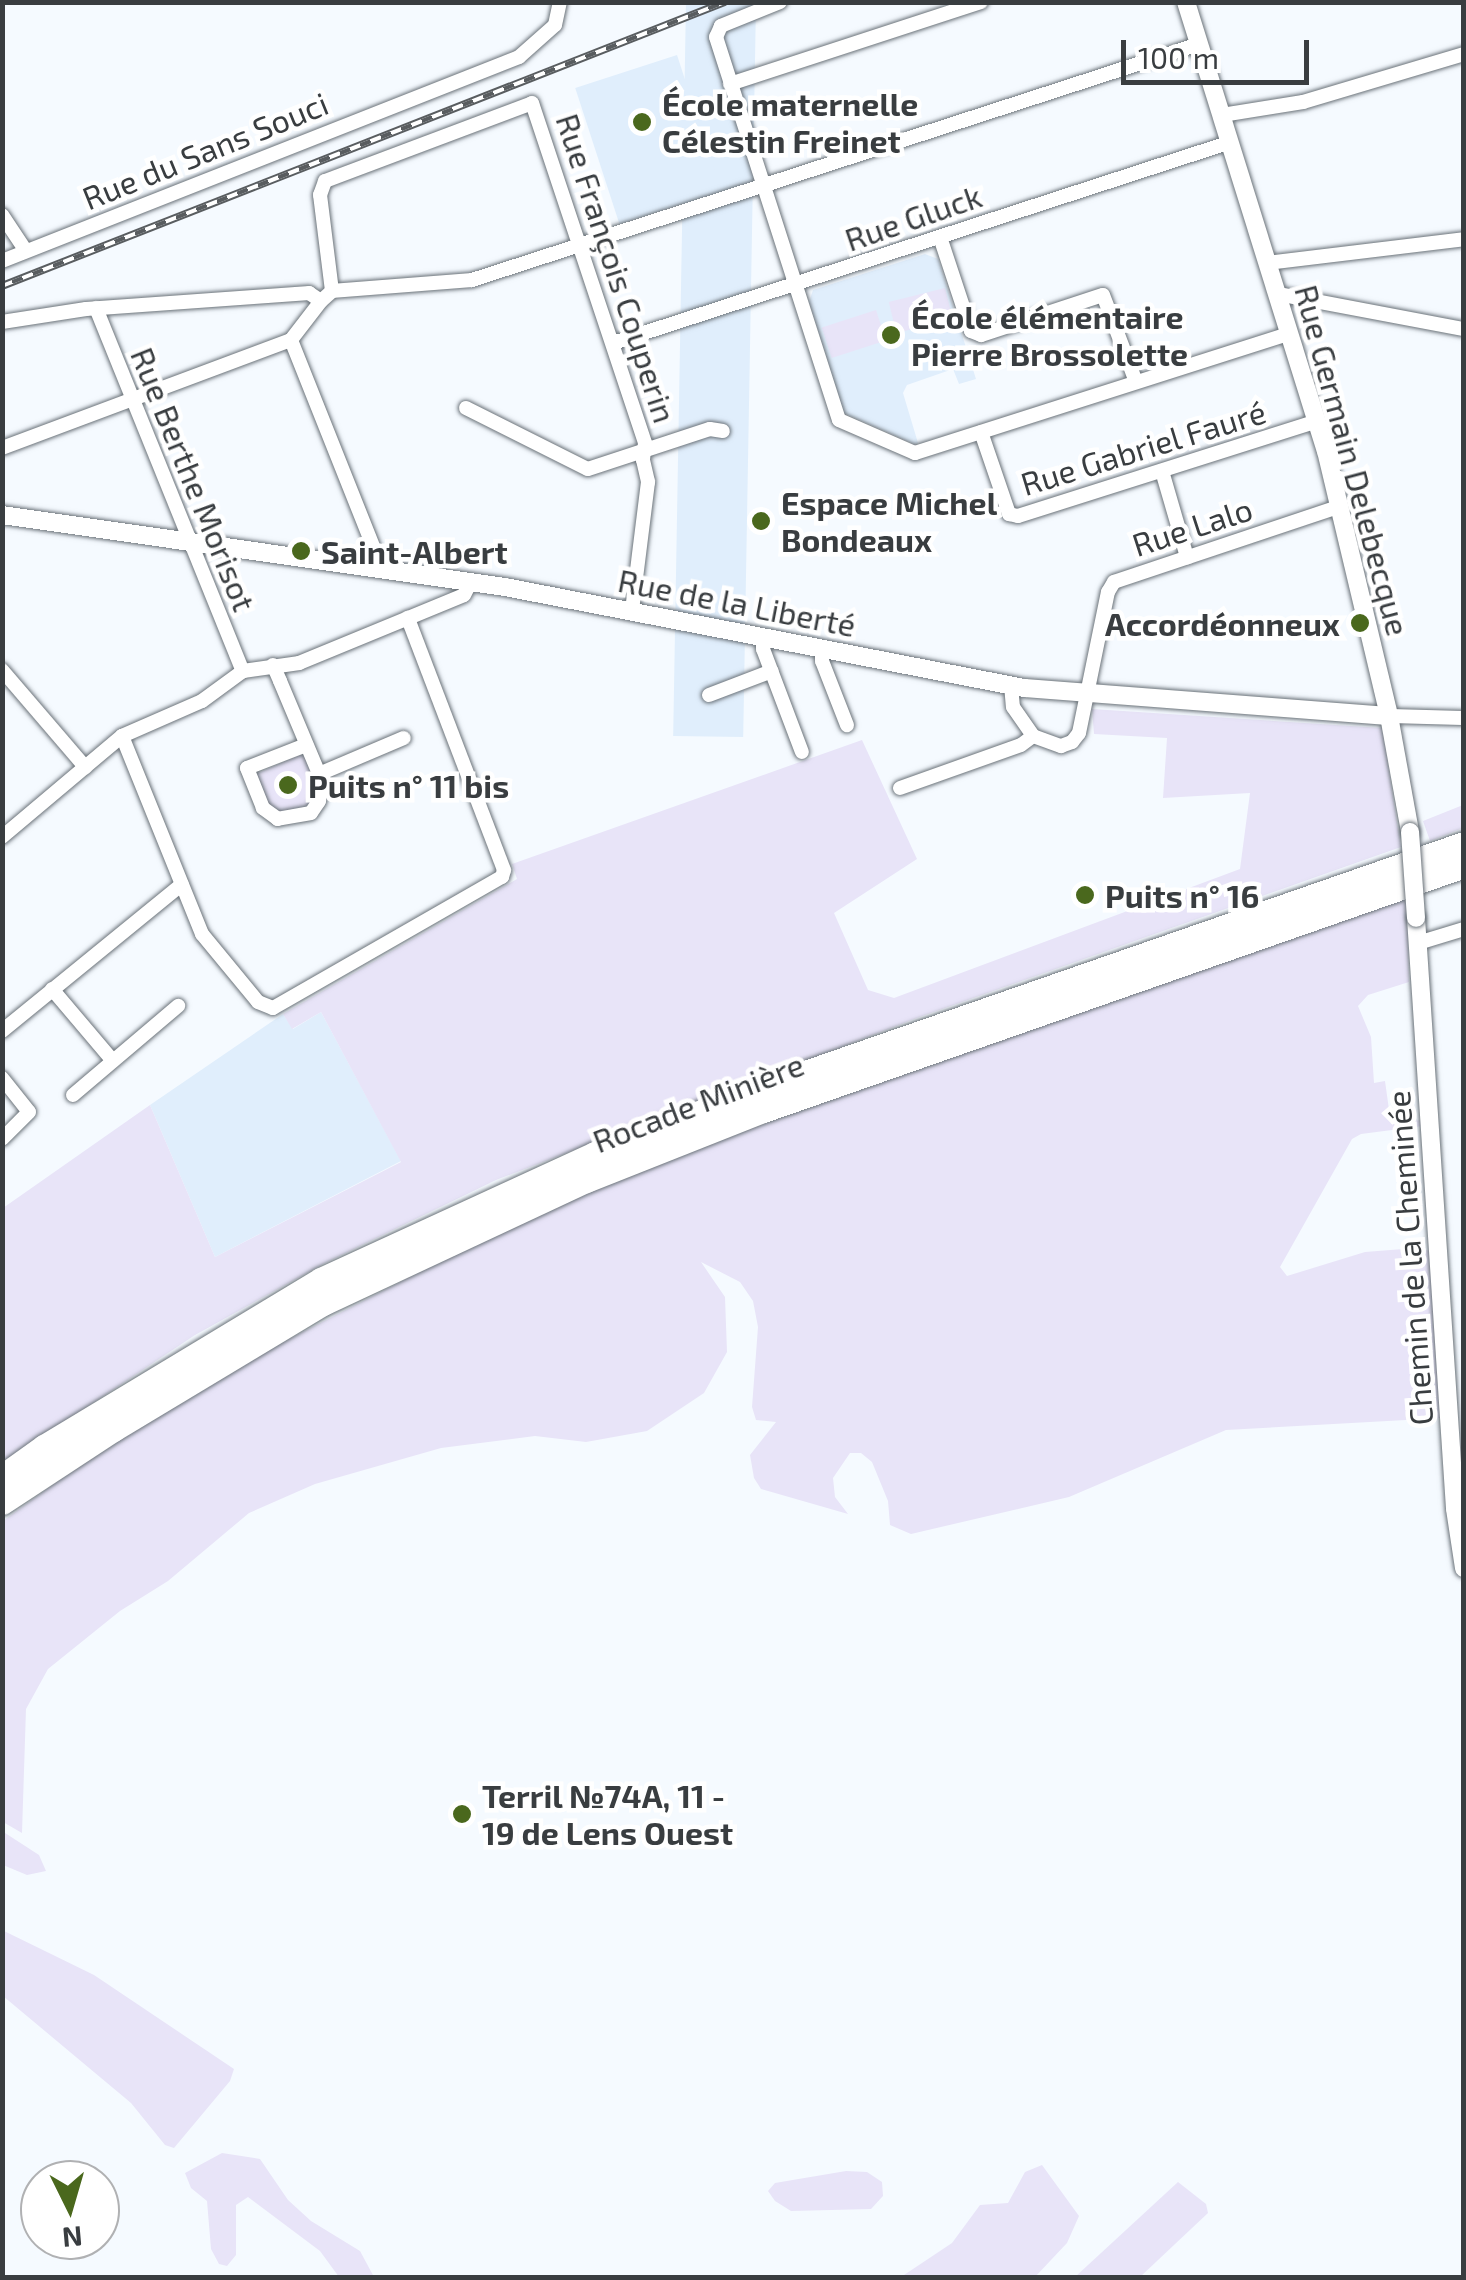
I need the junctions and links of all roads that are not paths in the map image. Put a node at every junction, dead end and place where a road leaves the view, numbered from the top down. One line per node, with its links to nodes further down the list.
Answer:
1 (560, 2): 15 (street, Rue du Sans Souci)
2 (780, 2): 7 (street)
3 (981, 2): 7 (street)
4 (1186, 2): 5 (street, Rue Germain Delebecque)
5 (1199, 44): 8 (street, Rue Germain Delebecque); 10 (street)
6 (1464, 54): 8 (street)
7 (730, 84): 10 (street)
8 (1222, 115): 9 (street, Rue Germain Delebecque)
9 (1230, 142): 12 (street, Rue Gluck); 17 (street, Rue Germain Delebecque)
10 (764, 187): 14 (street); 18 (street)
11 (2, 216): 15 (street)
12 (940, 237): 18 (street, Rue Gluck); 27 (street)
13 (1464, 239): 17 (street)
14 (580, 246): 20 (street); 20 (street, Rue François Couperin); 26 (street, Rue François Couperin)
15 (26, 251): 16 (street, Rue du Sans Souci)
16 (2, 261)
17 (1267, 262): 19 (street, Rue Germain Delebecque)
18 (796, 286): 26 (street, Rue Gluck); 32 (street)
19 (1278, 294): 23 (street); 24 (street, Rue Germain Delebecque)
20 (326, 296): 21 (street); 25 (street)
21 (96, 308): 22 (street); 28 (street, Rue Berthe Morisot)
22 (2, 322)
23 (1464, 328)
24 (1289, 334): 27 (street); 30 (street, Rue Germain Delebecque)
25 (291, 340): 28 (street); 40 (street)
26 (613, 343): 34 (street, Rue François Couperin)
27 (1136, 382): 32 (street)
28 (132, 400): 33 (street); 38 (street, Rue Berthe Morisot)
29 (466, 408): 34 (street)
30 (1318, 421): 35 (street, Rue Gabriel Fauré); 36 (street, Rue Germain Delebecque)
31 (723, 430): 34 (street)
32 (982, 432): 35 (street, Rue Gabriel Fauré)
33 (2, 448)
34 (644, 451): 42 (street, Rue François Couperin)
35 (1162, 470): 39 (street)
36 (1341, 506): 39 (street, Rue Lalo); 53 (street, Rue Germain Delebecque)
37 (2, 515): 38 (street, Rue de la Liberté)
38 (190, 544): 40 (street, Rue de la Liberté); 48 (street, Rue Berthe Morisot)
39 (1187, 557): 51 (street, Rue Lalo)
40 (382, 569): 41 (street, Rue de la Liberté)
41 (472, 581): 42 (street, Rue de la Liberté); 43 (street)
42 (632, 612): 44 (street, Rue de la Liberté)
43 (408, 618): 46 (street); 67 (street)
44 (764, 638): 45 (street, Rue de la Liberté); 49 (street)
45 (822, 649): 50 (street, Rue de la Liberté); 55 (street)
46 (273, 666): 48 (street); 59 (street)
47 (2, 670): 61 (street)
48 (243, 671): 56 (street)
49 (772, 671): 52 (street); 60 (street)
50 (1010, 685): 51 (street, Rue de la Liberté); 57 (street)
51 (1086, 694): 53 (street, Rue de la Liberté); 57 (street)
52 (709, 695)
53 (1389, 716): 54 (street, Rue de la Liberté); 69 (street, Rue Germain Delebecque, bridge)
54 (1464, 718)
55 (847, 726)
56 (122, 736): 61 (street); 67 (street)
57 (1033, 736): 63 (street)
58 (404, 738): 62 (street)
59 (306, 744): 62 (street); 62 (street)
60 (802, 752)
61 (85, 767): 64 (street)
62 (318, 774)
63 (900, 788)
64 (2, 837)
65 (1464, 844): 77 (highway, Rocade Minière)
66 (1464, 864): 78 (highway, Rocade Minière)
67 (182, 884): 70 (street)
68 (1464, 930): 69 (street)
69 (1418, 943): 79 (street, Chemin de la Cheminée)
70 (52, 989): 72 (street); 73 (street)
71 (178, 1006): 73 (street)
72 (2, 1031)
73 (113, 1061): 75 (street)
74 (2, 1078): 76 (street)
75 (72, 1095)
76 (2, 1140)
77 (2, 1477)
78 (2, 1502)
79 (1464, 1568)

